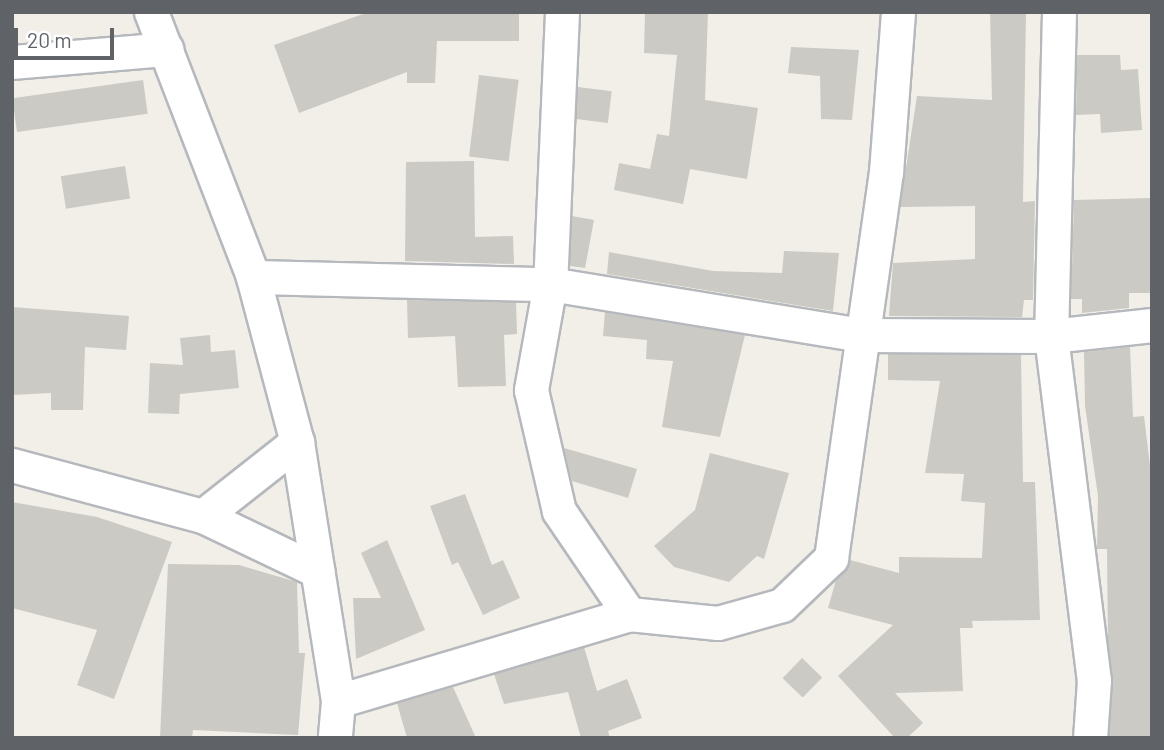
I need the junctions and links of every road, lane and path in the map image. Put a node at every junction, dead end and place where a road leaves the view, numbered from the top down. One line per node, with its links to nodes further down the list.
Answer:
1 (151, 12): 5 (street)
2 (562, 12): 8 (street)
3 (898, 12): 10 (street)
4 (1059, 12): 11 (street)
5 (166, 49): 6 (street); 7 (street)
6 (12, 62)
7 (253, 277): 8 (street); 12 (street)
8 (550, 284): 10 (street); 16 (street)
9 (1152, 325): 11 (street)
10 (863, 335): 11 (street); 16 (street)
11 (1051, 336): 19 (street)
12 (297, 442): 14 (street); 15 (street)
13 (12, 465): 14 (street)
14 (203, 516): 15 (street)
15 (318, 571): 17 (street)
16 (629, 614): 17 (street)
17 (338, 701): 18 (street)
18 (335, 738)
19 (1090, 738)

